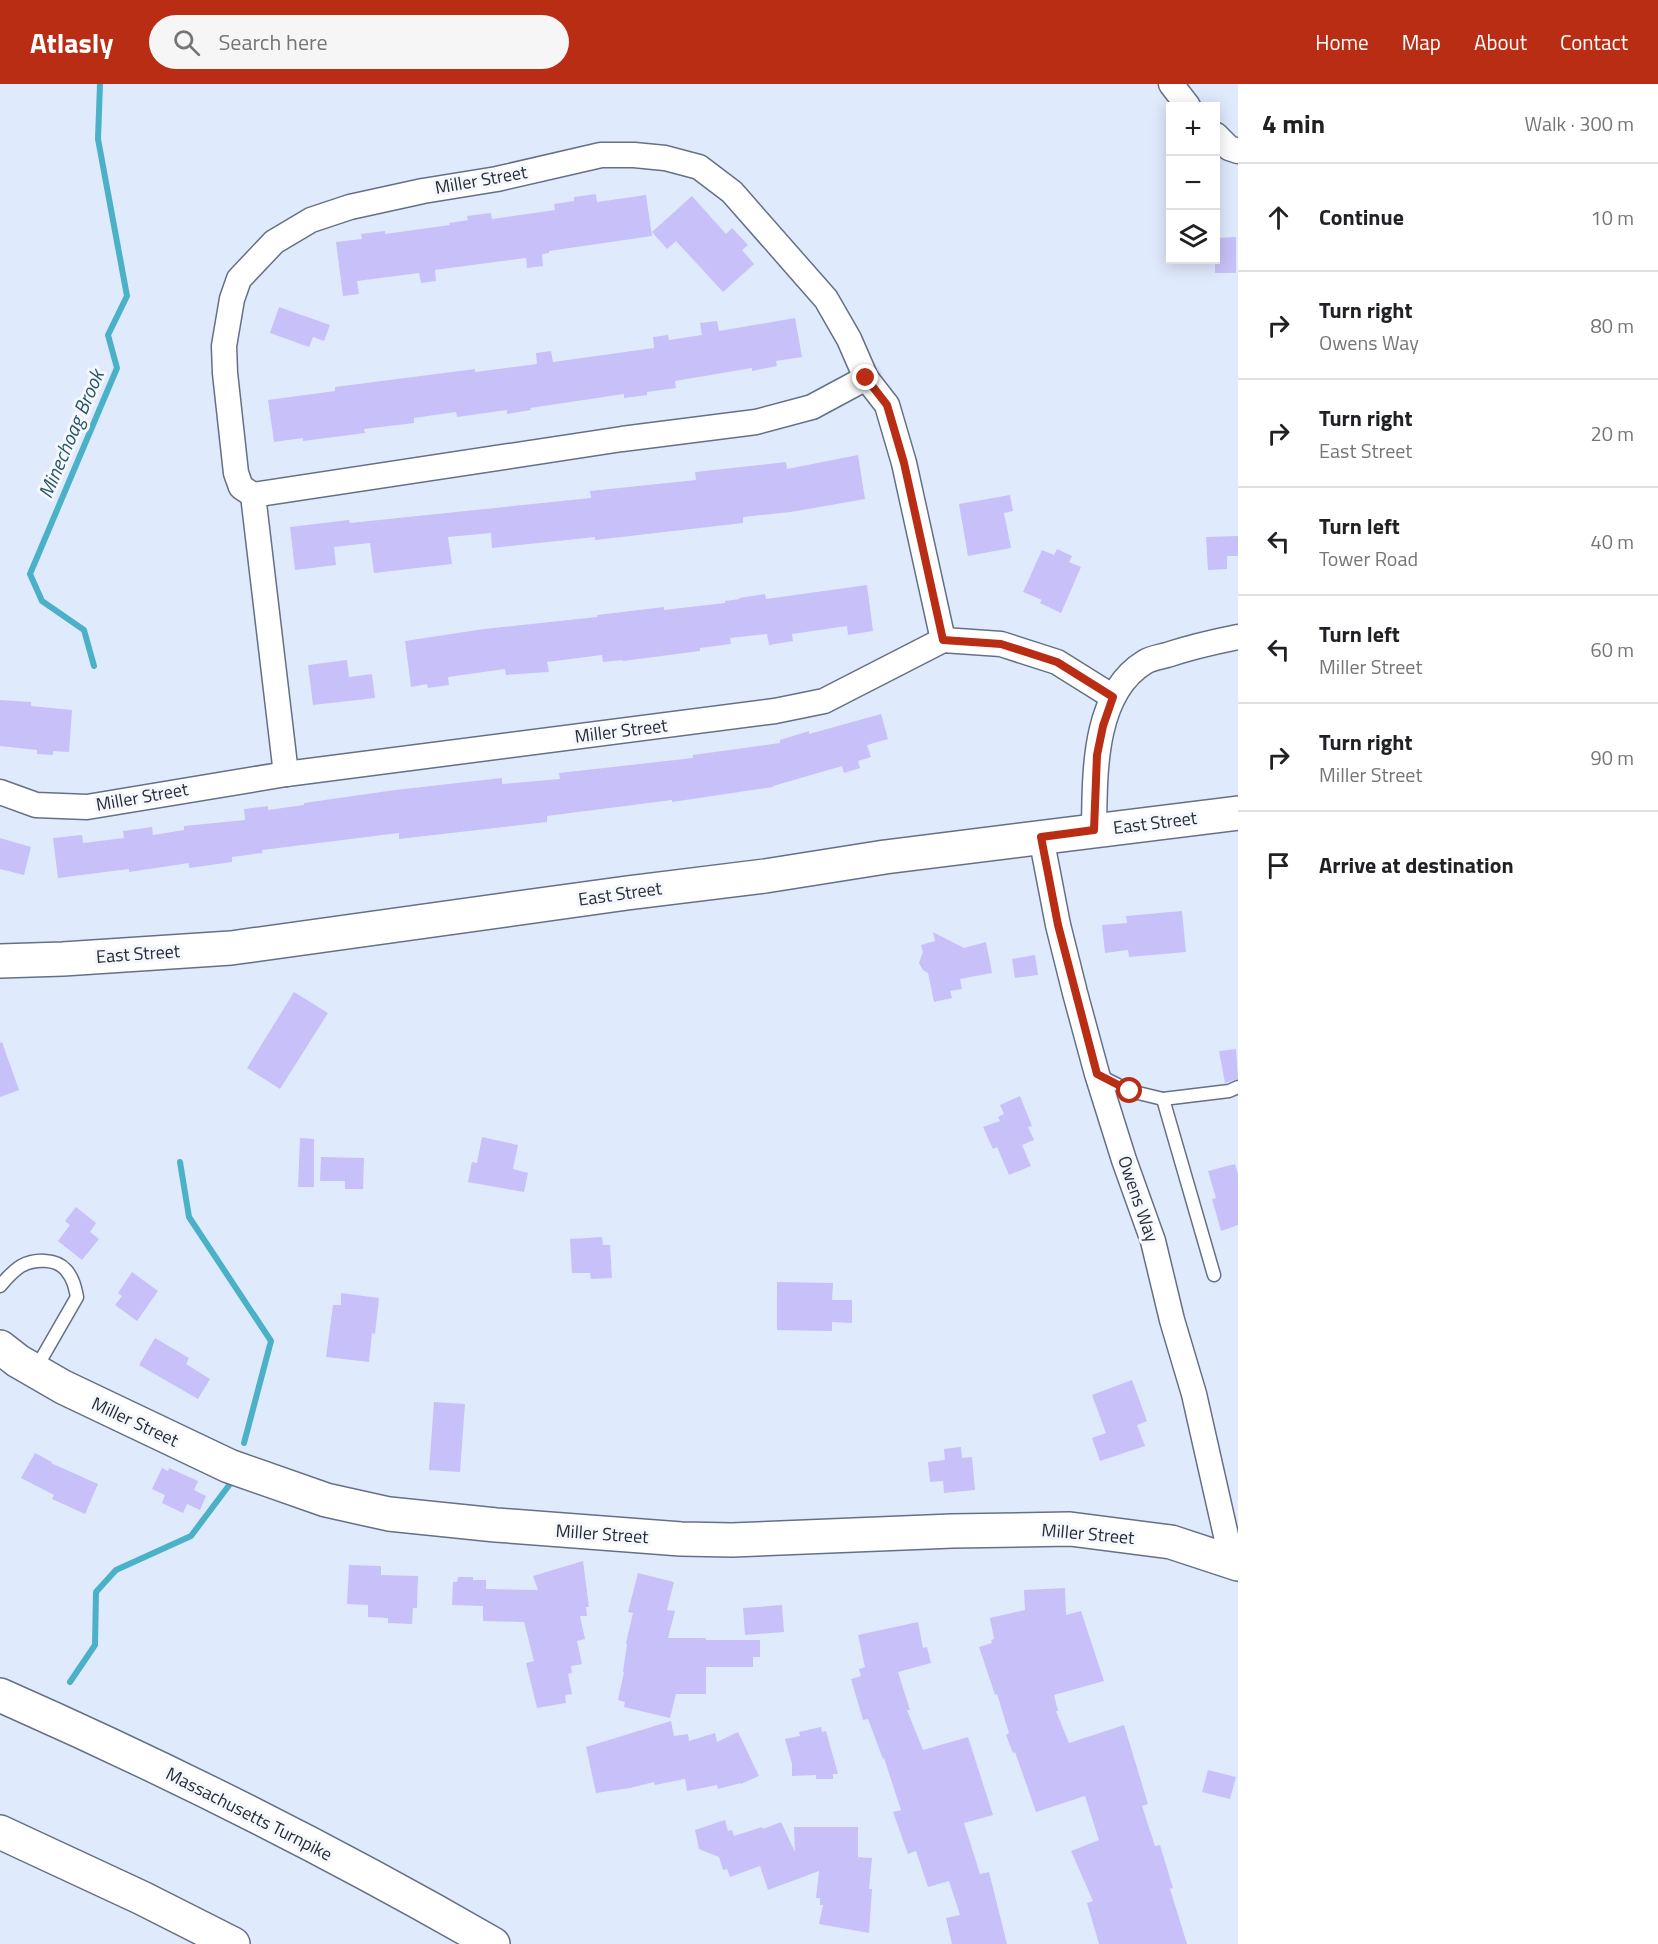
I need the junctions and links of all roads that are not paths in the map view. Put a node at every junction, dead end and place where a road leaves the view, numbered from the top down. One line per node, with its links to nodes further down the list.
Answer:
1 (1171, 84): 2 (street)
2 (1185, 102)
3 (1220, 140): 4 (street)
4 (1238, 151)
5 (866, 378): 6 (street); 6 (street, Miller Street); 8 (street, Miller Street)
6 (253, 495): 10 (street)
7 (1238, 638): 9 (street)
8 (943, 640): 9 (street); 10 (street, Miller Street)
9 (1113, 697): 13 (street)
10 (286, 774): 11 (street, Miller Street)
11 (0, 792)
12 (1238, 813): 13 (main road, East Street)
13 (1094, 830): 14 (main road, East Street)
14 (1041, 837): 15 (main road, East Street); 16 (street, Owens Way)
15 (0, 961)
16 (1097, 1074): 18 (lane); 23 (street, Owens Way)
17 (1238, 1087): 18 (lane)
18 (1163, 1099): 19 (lane)
19 (1214, 1275)
20 (0, 1286): 22 (lane)
21 (0, 1347): 22 (main road, Miller Street)
22 (35, 1371): 23 (main road, Miller Street)
23 (1235, 1563)
24 (0, 1695): 27 (main road, Massachusetts Turnpike)
25 (0, 1832): 26 (main road)
26 (232, 1944)
27 (493, 1944)

